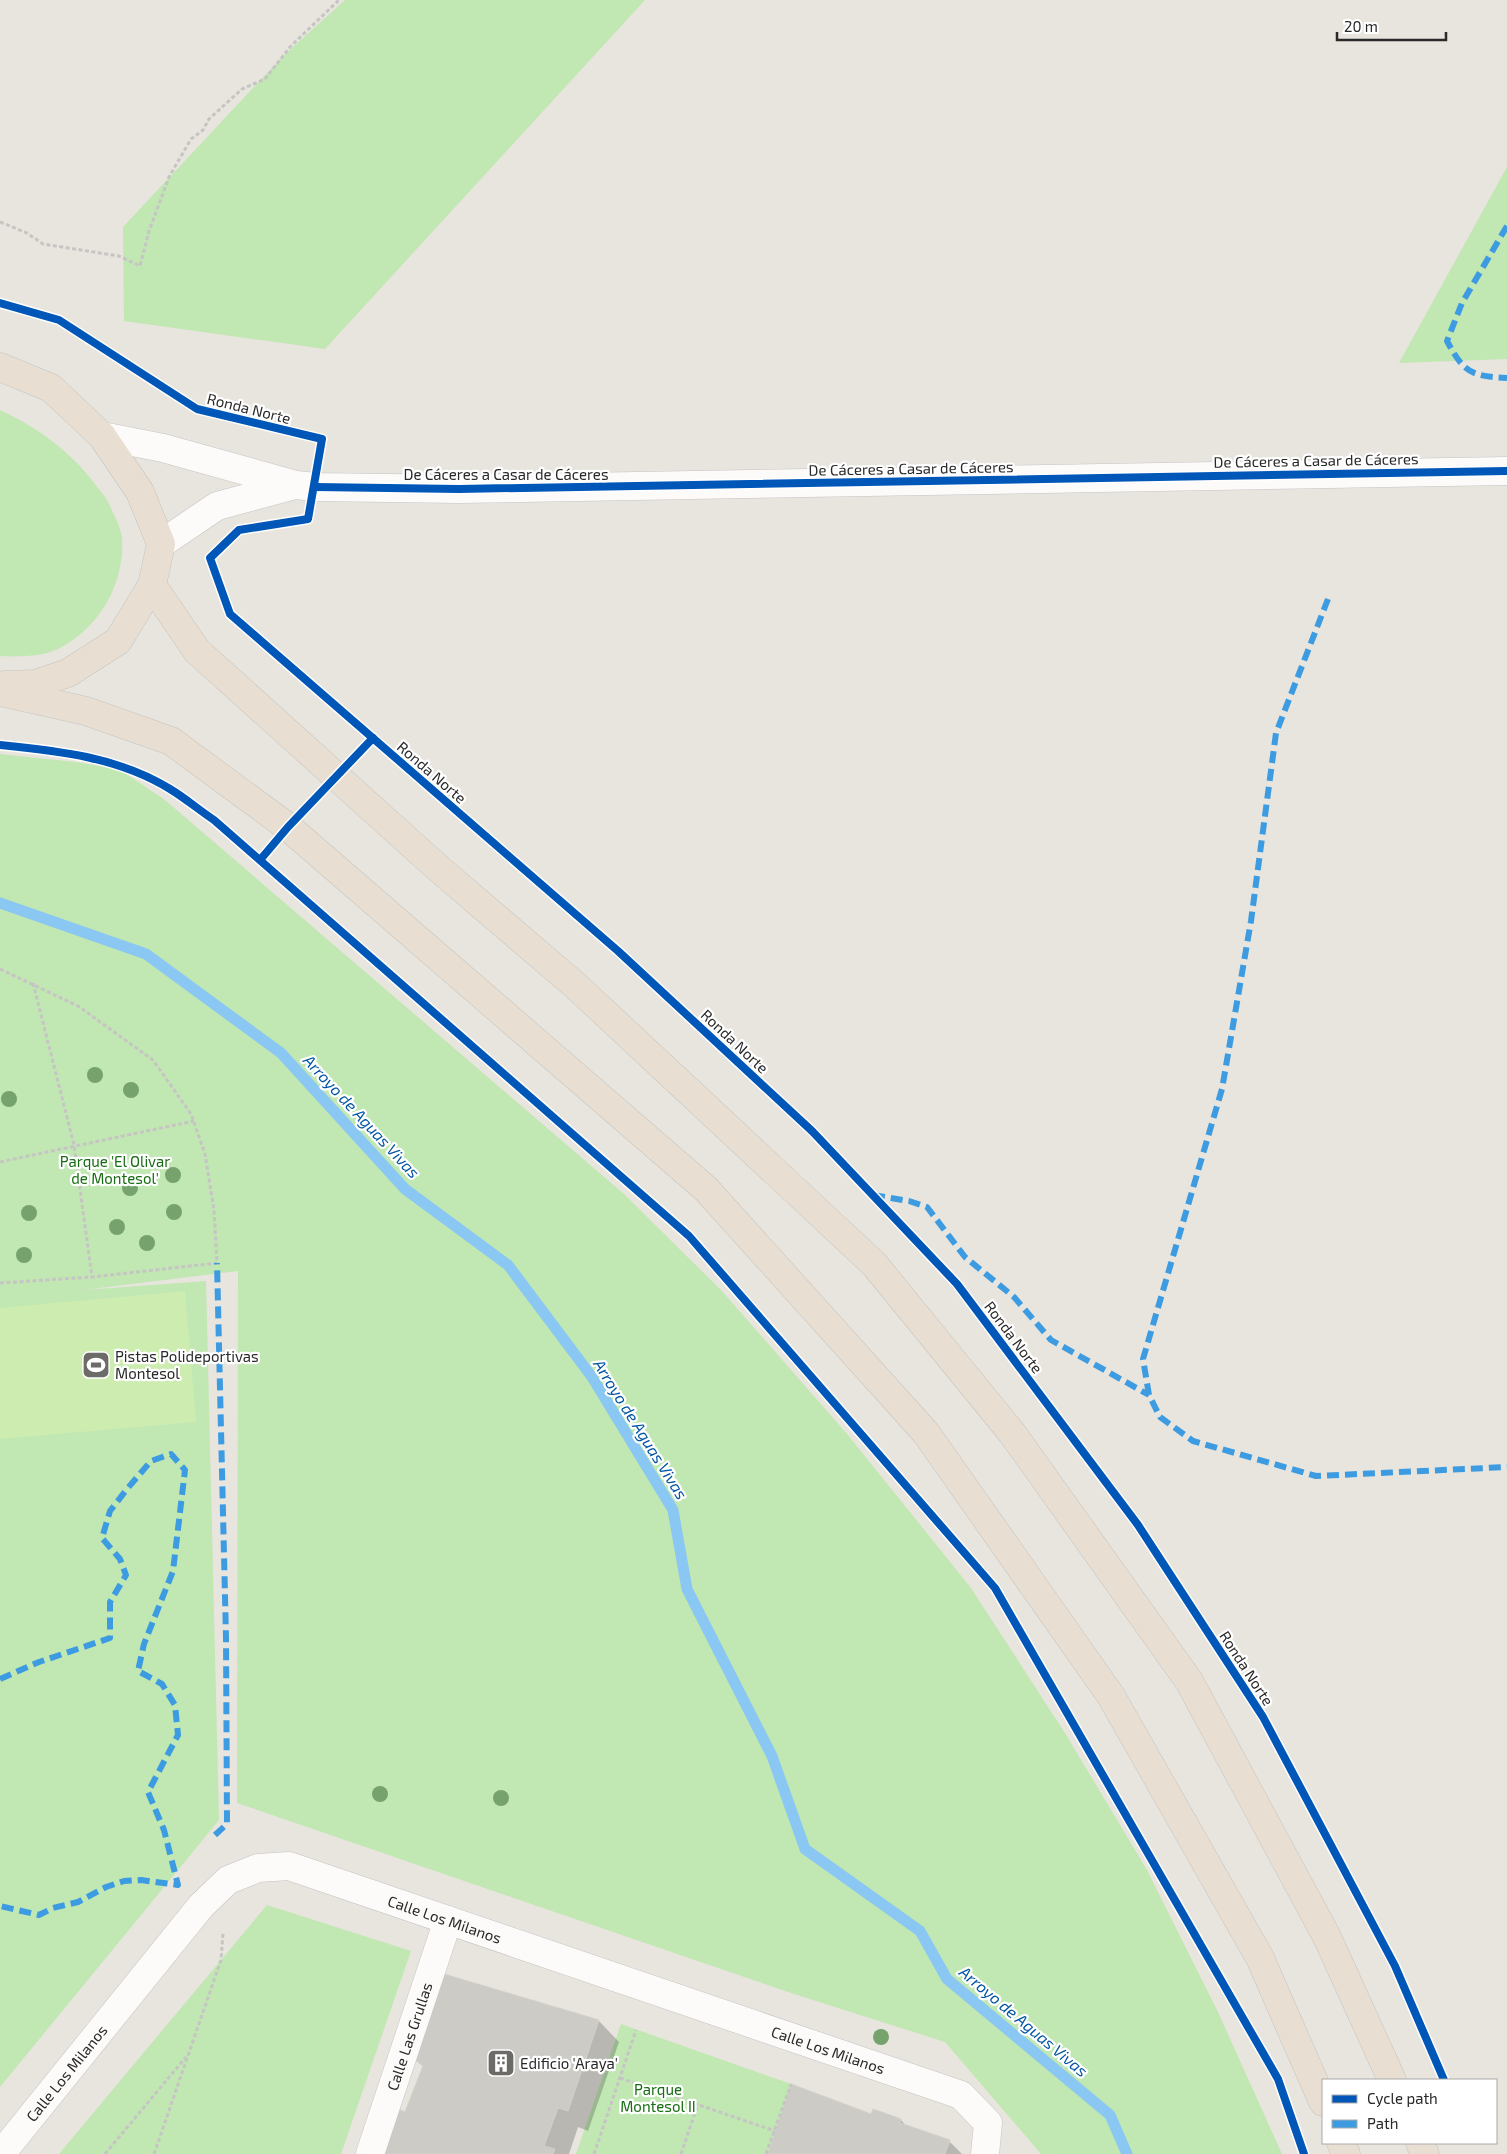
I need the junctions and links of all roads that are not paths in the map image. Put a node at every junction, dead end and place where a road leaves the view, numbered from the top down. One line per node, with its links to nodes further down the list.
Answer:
1 (0, 367): 2 (highway)
2 (102, 436): 4 (street); 5 (highway)
3 (1507, 471): 4 (street, De Cáceres a Casar de Cáceres)
4 (305, 486): 5 (street)
5 (161, 544): 6 (highway)
6 (152, 585): 7 (highway); 10 (highway)
7 (0, 685)
8 (0, 692): 11 (highway)
9 (448, 1920): 12 (street, Calle Los Milanos); 13 (street, Calle Las Grullas); 14 (street, Calle Los Milanos)
10 (1392, 2079)
11 (1322, 2100)
12 (1, 2154)
13 (370, 2154)
14 (985, 2154)

